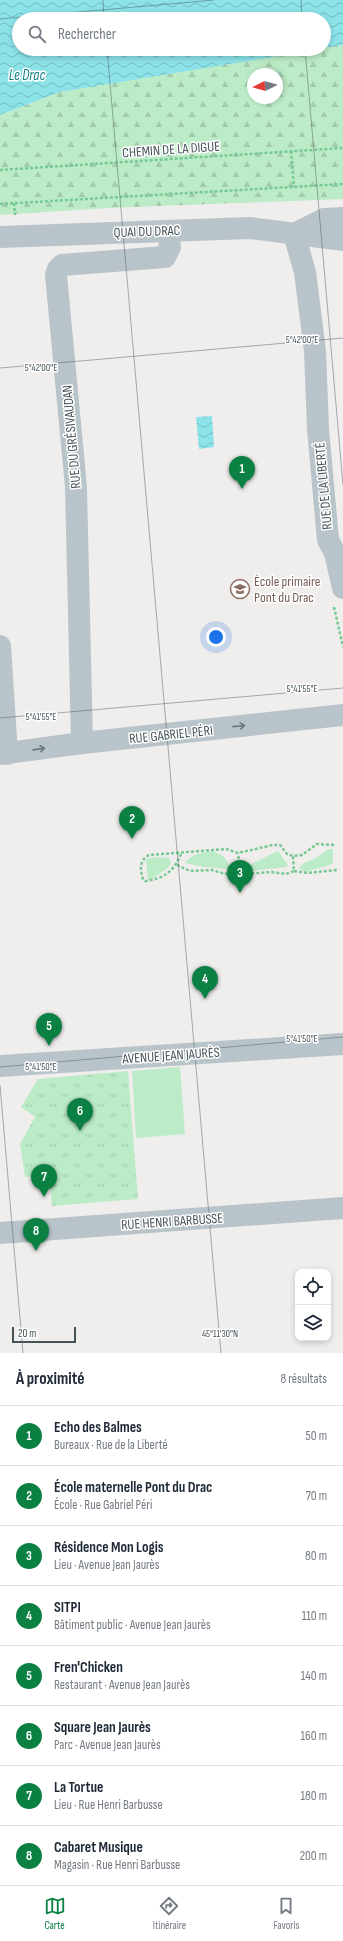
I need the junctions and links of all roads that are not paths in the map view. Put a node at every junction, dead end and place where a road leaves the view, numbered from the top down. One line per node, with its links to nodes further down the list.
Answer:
1 (343, 218): 3 (street)
2 (168, 231): 3 (street, QUAI DU DRAC); 4 (street, QUAI DU DRAC); 10 (street, RUE DU GRÉSIVAUDAN)
3 (294, 234): 5 (street, QUAI DU DRAC); 6 (street, RUE DE LA LIBERTÉ)
4 (0, 237)
5 (343, 240)
6 (335, 538): 7 (street, RUE DE LA LIBERTÉ)
7 (343, 588)
8 (0, 646): 11 (street)
9 (343, 715): 10 (street, RUE GABRIEL PÉRI, one-way to 9)
10 (82, 743): 11 (street, RUE GABRIEL PÉRI, one-way to 10)
11 (3, 754)
12 (343, 1044): 13 (street, AVENUE JEAN JAURÈS)
13 (0, 1066)
14 (343, 1208): 15 (street, RUE HENRI BARBUSSE)
15 (0, 1233)

